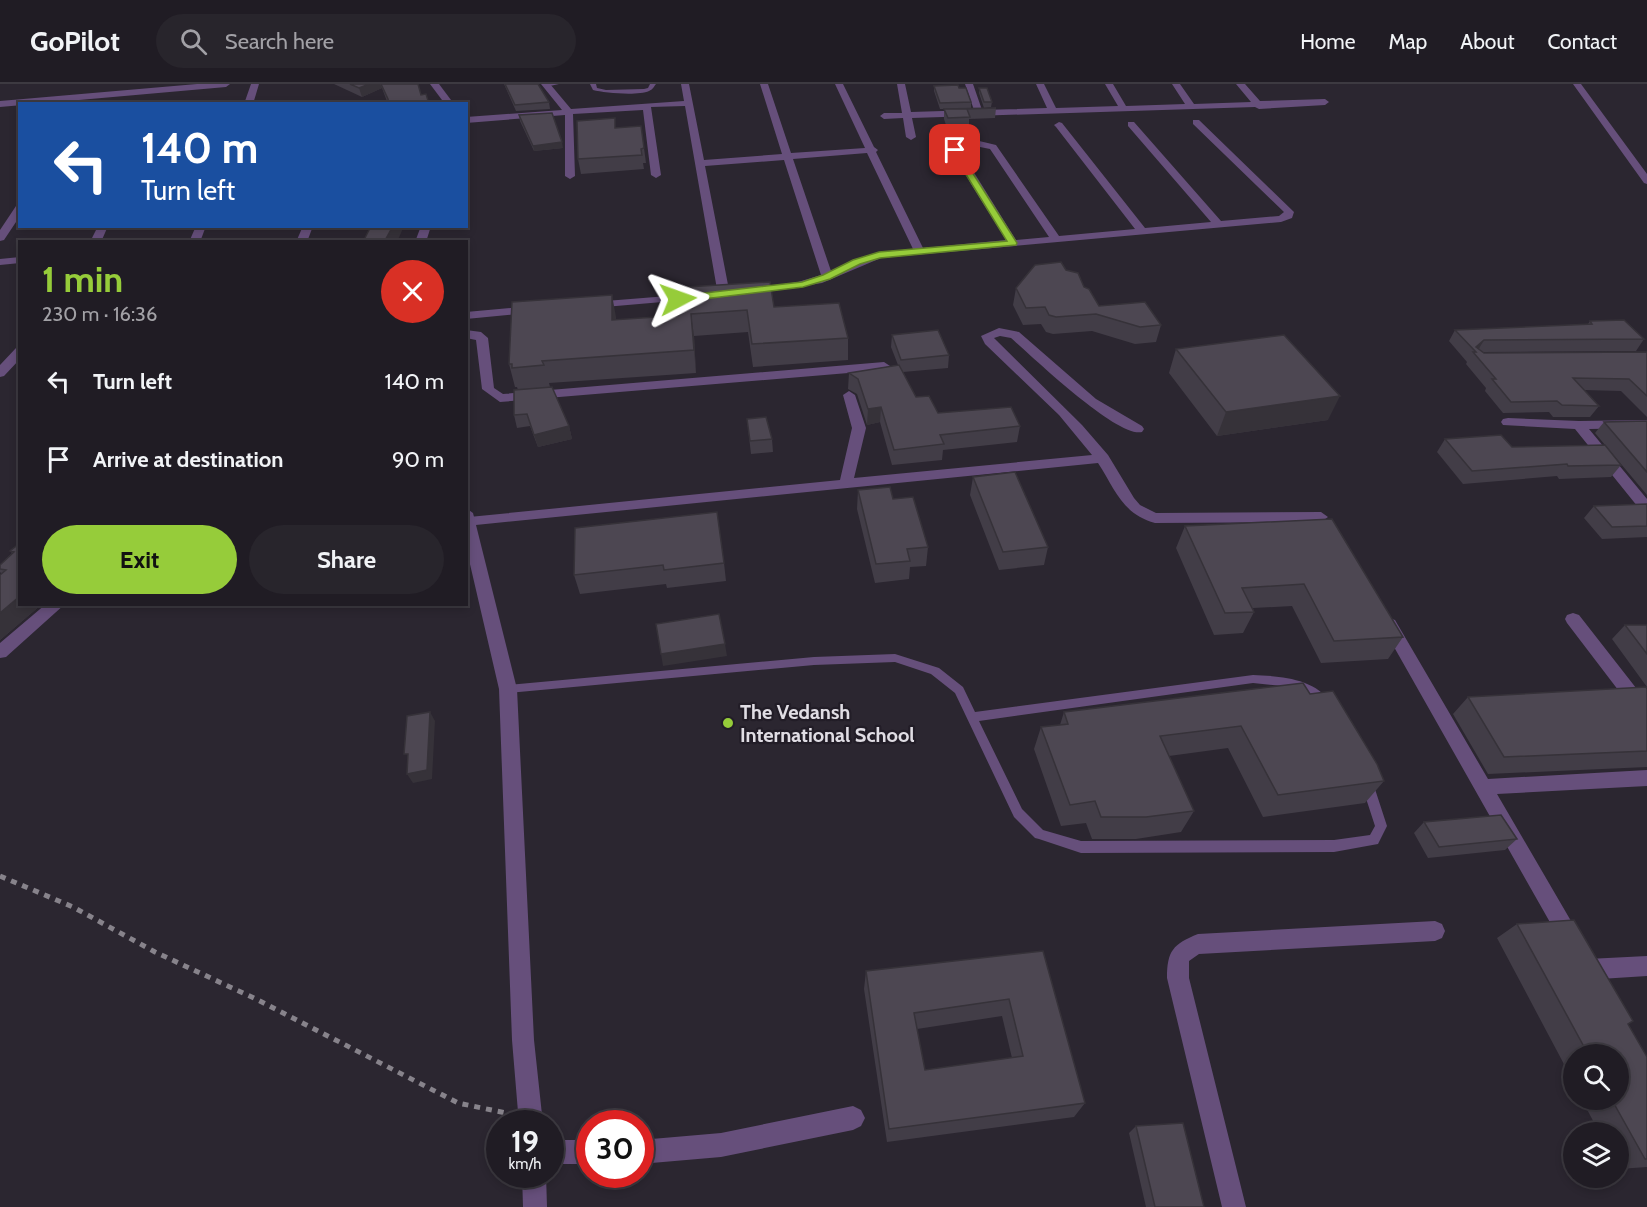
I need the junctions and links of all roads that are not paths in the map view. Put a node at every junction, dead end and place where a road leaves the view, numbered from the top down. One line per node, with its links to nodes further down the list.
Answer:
1 (226, 84): 18 (street)
2 (255, 84): 21 (street)
3 (434, 84): 22 (street)
4 (545, 84): 5 (lane); 31 (street)
5 (556, 84)
6 (593, 84): 7 (lane)
7 (653, 84)
8 (685, 84): 24 (street)
9 (764, 84): 41 (street)
10 (839, 84): 40 (street)
11 (901, 84): 34 (street)
12 (969, 84): 32 (street)
13 (1041, 84): 30 (street)
14 (1109, 84): 29 (street)
15 (1176, 84): 28 (street)
16 (1240, 84): 27 (street)
17 (1577, 84): 45 (street)
18 (210, 85): 19 (street)
19 (130, 88): 20 (street)
20 (89, 99): 25 (street)
21 (249, 102)
22 (449, 102)
23 (1325, 102): 27 (street)
24 (689, 103): 26 (street); 42 (street)
25 (0, 104)
26 (654, 105)
27 (1259, 106): 28 (street)
28 (1192, 107): 29 (street)
29 (1124, 109): 30 (street)
30 (1053, 111): 32 (street)
31 (569, 112): 35 (street); 43 (street); 44 (street)
32 (979, 114): 34 (street)
33 (884, 116): 34 (street)
34 (908, 116): 39 (street)
35 (468, 120)
36 (1196, 122): 47 (street)
37 (1131, 124): 47 (street)
38 (1059, 125): 48 (street)
39 (911, 137)
40 (873, 150): 41 (street); 52 (street)
41 (787, 157): 42 (street); 55 (street)
42 (701, 163): 56 (street)
43 (656, 175)
44 (570, 176)
45 (1647, 181)
46 (18, 211): 49 (street)
47 (1219, 225): 48 (street)
48 (1143, 232): 50 (street)
49 (0, 238)
50 (1056, 239): 51 (street); 51 (street)
51 (1012, 243): 52 (street)
52 (919, 252): 55 (street)
53 (18, 260): 54 (street)
54 (0, 262)
55 (827, 277): 56 (street)
56 (713, 296): 57 (street)
57 (584, 306)
58 (549, 309): 59 (street)
59 (468, 316)
60 (468, 334): 62 (street)
61 (18, 353): 63 (street)
62 (884, 366)
63 (1, 372): 64 (street)
64 (18, 372)
65 (849, 395): 71 (street)
66 (1508, 422): 68 (street)
67 (1647, 424): 68 (street)
68 (1579, 425): 72 (street)
69 (1137, 429): 70 (street)
70 (1103, 458): 71 (street); 73 (street)
71 (846, 483): 74 (street)
72 (1647, 509)
73 (1321, 517)
74 (468, 518): 79 (street)
75 (55, 606): 78 (street)
76 (1380, 609): 85 (street)
77 (1573, 619): 81 (street)
78 (0, 652)
79 (508, 689): 82 (lane); 90 (street)
80 (1330, 708): 82 (lane)
81 (1647, 715)
82 (973, 717): 83 (lane)
83 (1360, 769)
84 (1647, 778): 85 (street)
85 (1485, 787): 88 (street)
86 (1435, 931): 95 (street)
87 (1647, 966): 88 (street)
88 (1588, 969): 89 (street)
89 (1600, 990)
90 (530, 1110)
91 (853, 1118): 92 (street)
92 (654, 1152)
93 (534, 1188): 94 (street)
94 (535, 1207)
95 (1234, 1207)

